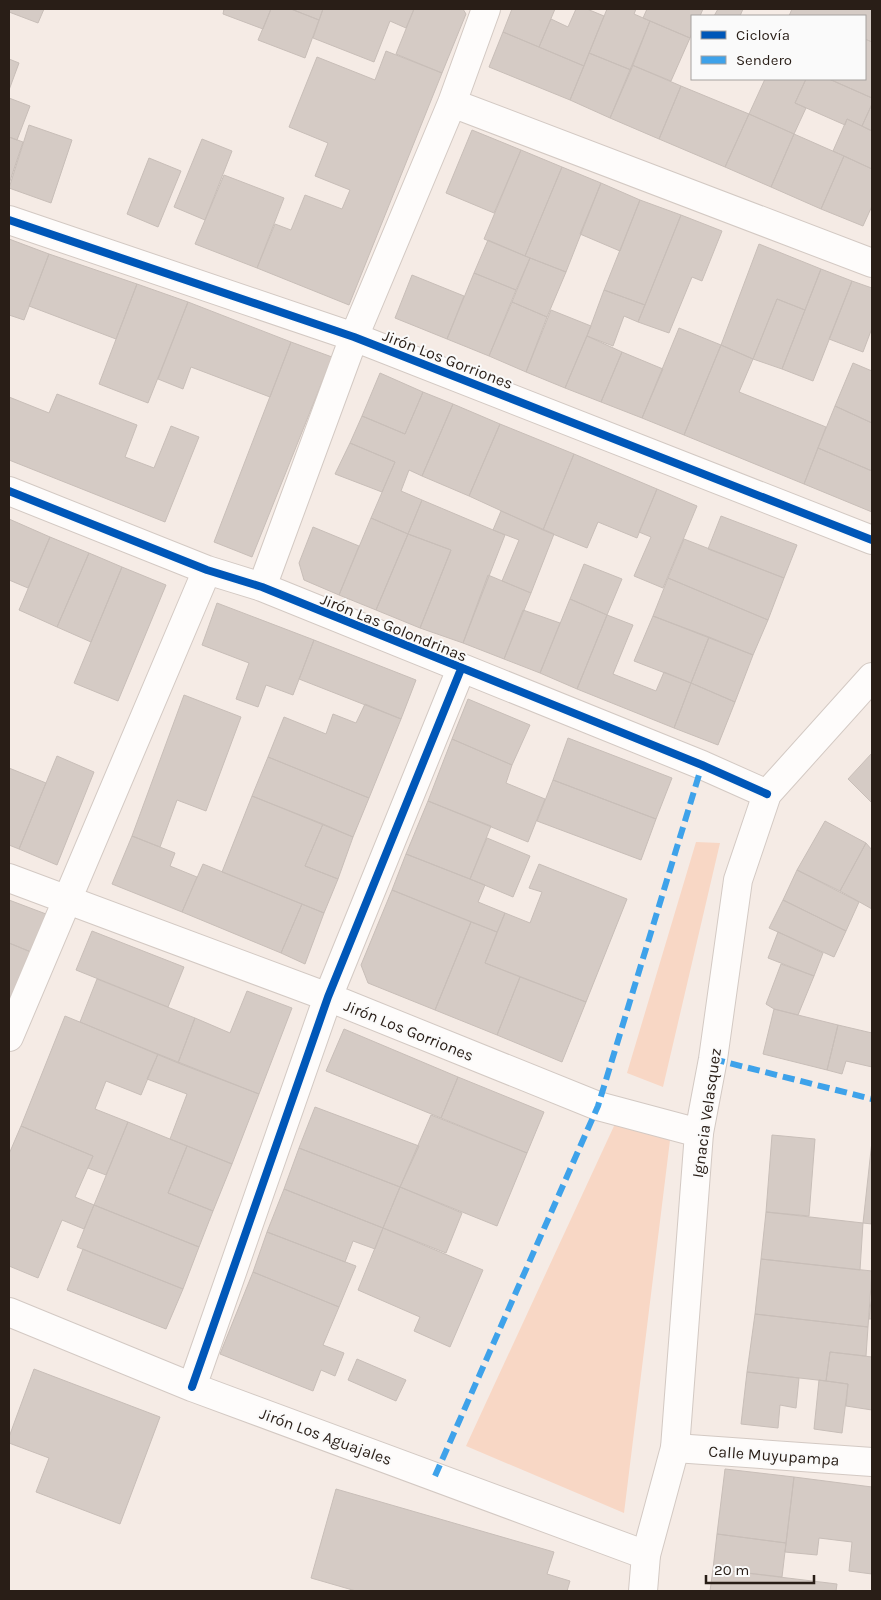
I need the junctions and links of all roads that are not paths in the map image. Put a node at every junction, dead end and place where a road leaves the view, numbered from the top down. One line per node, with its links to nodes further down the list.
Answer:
1 (486, 9): 2 (street)
2 (452, 103): 4 (street); 5 (street)
3 (9, 220): 5 (street, Jirón Los Gorriones)
4 (872, 263)
5 (354, 337): 7 (street, Jirón Los Gorriones); 9 (street)
6 (9, 492): 8 (street, Jirón Las Golondrinas)
7 (872, 540)
8 (207, 570): 9 (street, Jirón Las Golondrinas); 14 (street)
9 (262, 586): 10 (street, Jirón Las Golondrinas)
10 (461, 669): 12 (street, Jirón Las Golondrinas); 15 (street)
11 (872, 677): 12 (street, Ignacia Velasquez)
12 (767, 794): 17 (street, Ignacia Velasquez)
13 (9, 878): 14 (street, Jirón Los Gorriones)
14 (68, 901): 15 (street, Jirón Los Gorriones); 16 (street)
15 (328, 997): 17 (street, Jirón Los Gorriones); 19 (street)
16 (9, 1037)
17 (699, 1133): 20 (street, Ignacia Velasquez)
18 (9, 1312): 19 (street, Jirón Los Aguajales)
19 (192, 1387): 22 (street, Jirón Los Aguajales)
20 (675, 1448): 21 (street, Calle Muyupampa); 22 (street, Ignacia Velasquez)
21 (872, 1462)
22 (646, 1555): 23 (street, Ignacia Velasquez)
23 (643, 1591)

